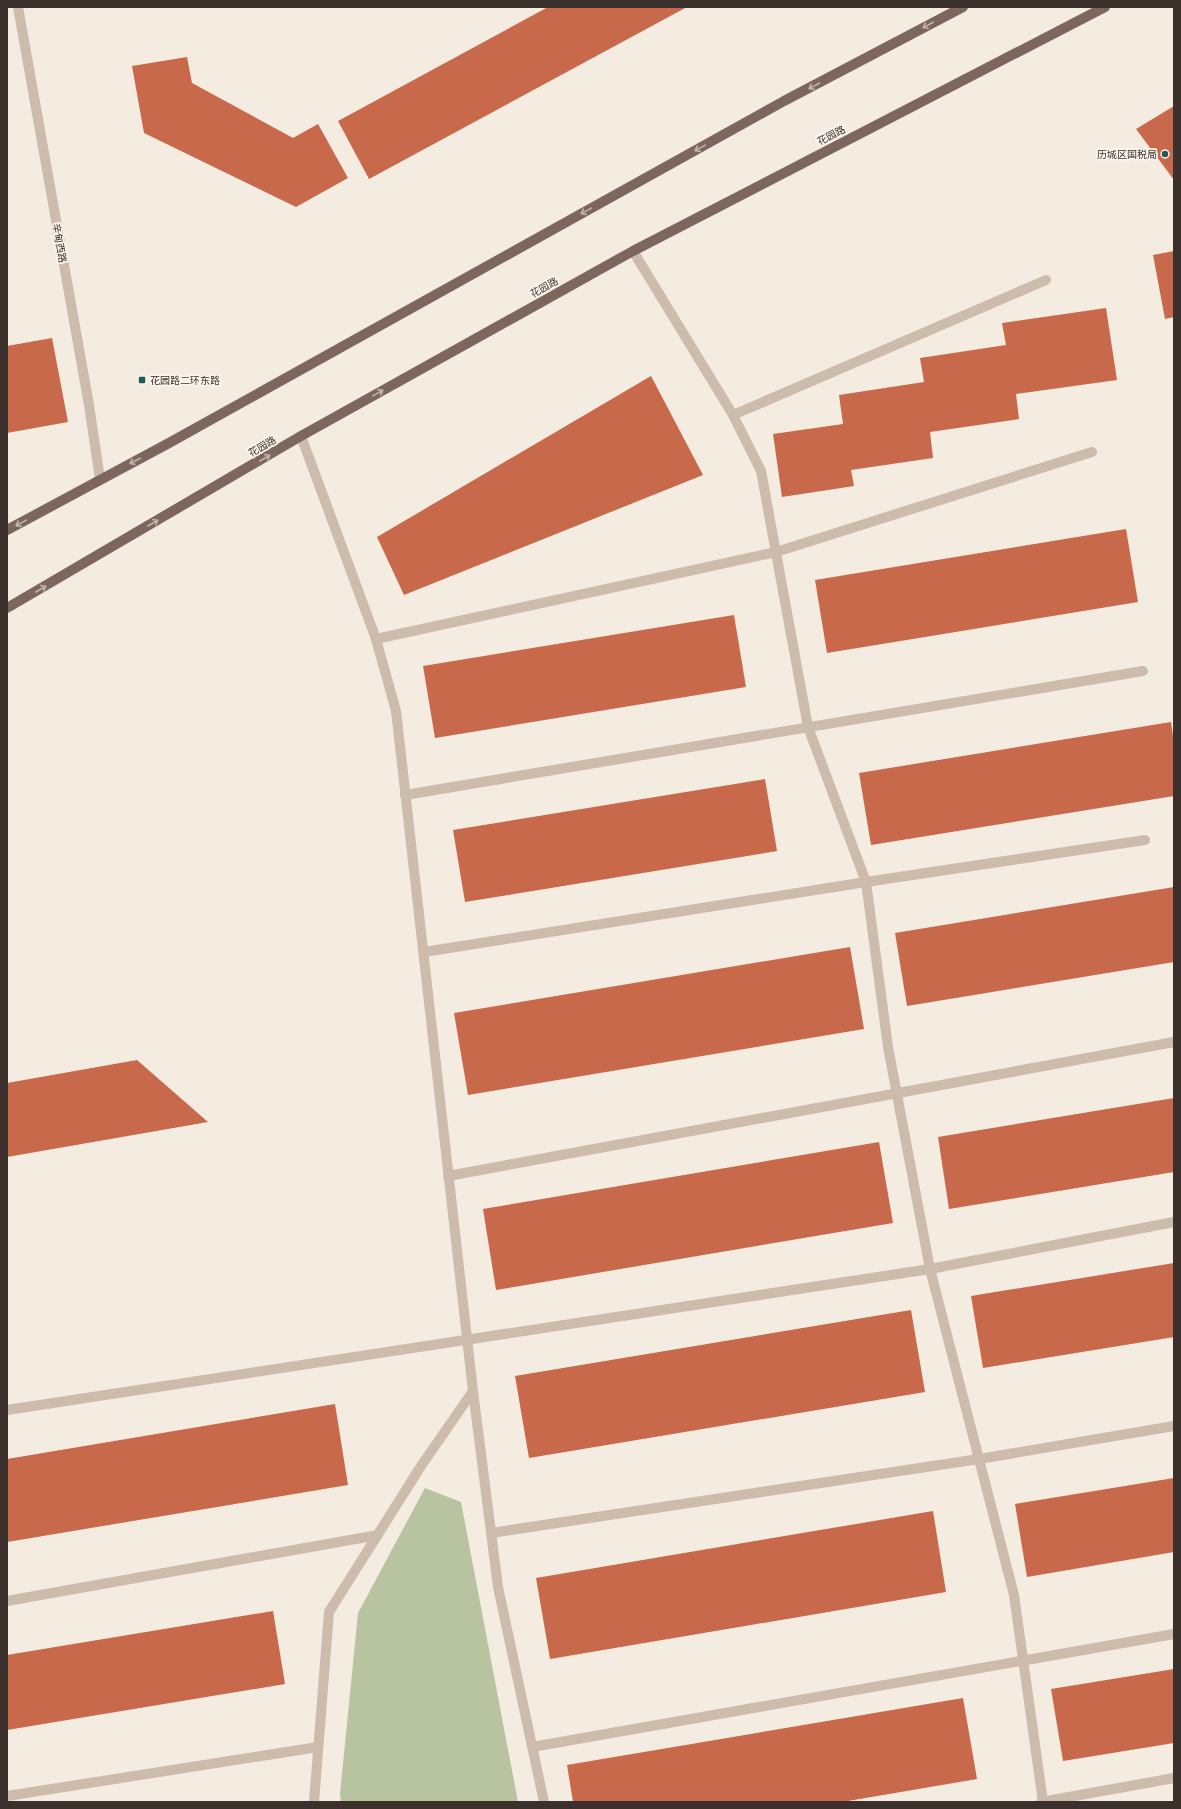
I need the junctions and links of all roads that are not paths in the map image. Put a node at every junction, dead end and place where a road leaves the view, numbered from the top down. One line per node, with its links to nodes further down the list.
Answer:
1 (18, 7): 9 (street, 辛甸西路)
2 (963, 7): 9 (main road, one-way to 9)
3 (1105, 7): 4 (main road, 花园路)
4 (633, 251): 6 (street); 7 (main road, 花园路, one-way to 4)
5 (1046, 280): 6 (street)
6 (733, 415): 11 (street)
7 (301, 436): 12 (main road, 花园路, one-way to 7); 13 (street)
8 (1092, 452): 11 (street)
9 (100, 479): 10 (main road, one-way to 10)
10 (7, 530)
11 (776, 552): 13 (street); 15 (street)
12 (7, 608)
13 (376, 639): 16 (street)
14 (1143, 671): 15 (street)
15 (808, 727): 16 (street); 18 (street)
16 (405, 795): 19 (street)
17 (1145, 840): 18 (street)
18 (866, 882): 19 (street); 21 (street)
19 (424, 952): 22 (street)
20 (1174, 1042): 21 (street)
21 (896, 1093): 22 (street); 24 (street)
22 (448, 1176): 25 (street)
23 (1174, 1222): 24 (street)
24 (930, 1269): 25 (street); 29 (street)
25 (468, 1340): 26 (street); 27 (street)
26 (473, 1391): 30 (street); 31 (street)
27 (7, 1410)
28 (1174, 1426): 29 (street)
29 (979, 1459): 30 (street); 34 (street)
30 (491, 1533): 35 (street)
31 (378, 1535): 32 (street); 36 (street)
32 (7, 1601)
33 (1174, 1634): 34 (street)
34 (1024, 1661): 35 (street); 41 (street)
35 (532, 1747): 40 (street)
36 (318, 1748): 38 (street); 39 (street)
37 (1174, 1778): 41 (street)
38 (7, 1796)
39 (314, 1802)
40 (544, 1802)
41 (1042, 1802)

